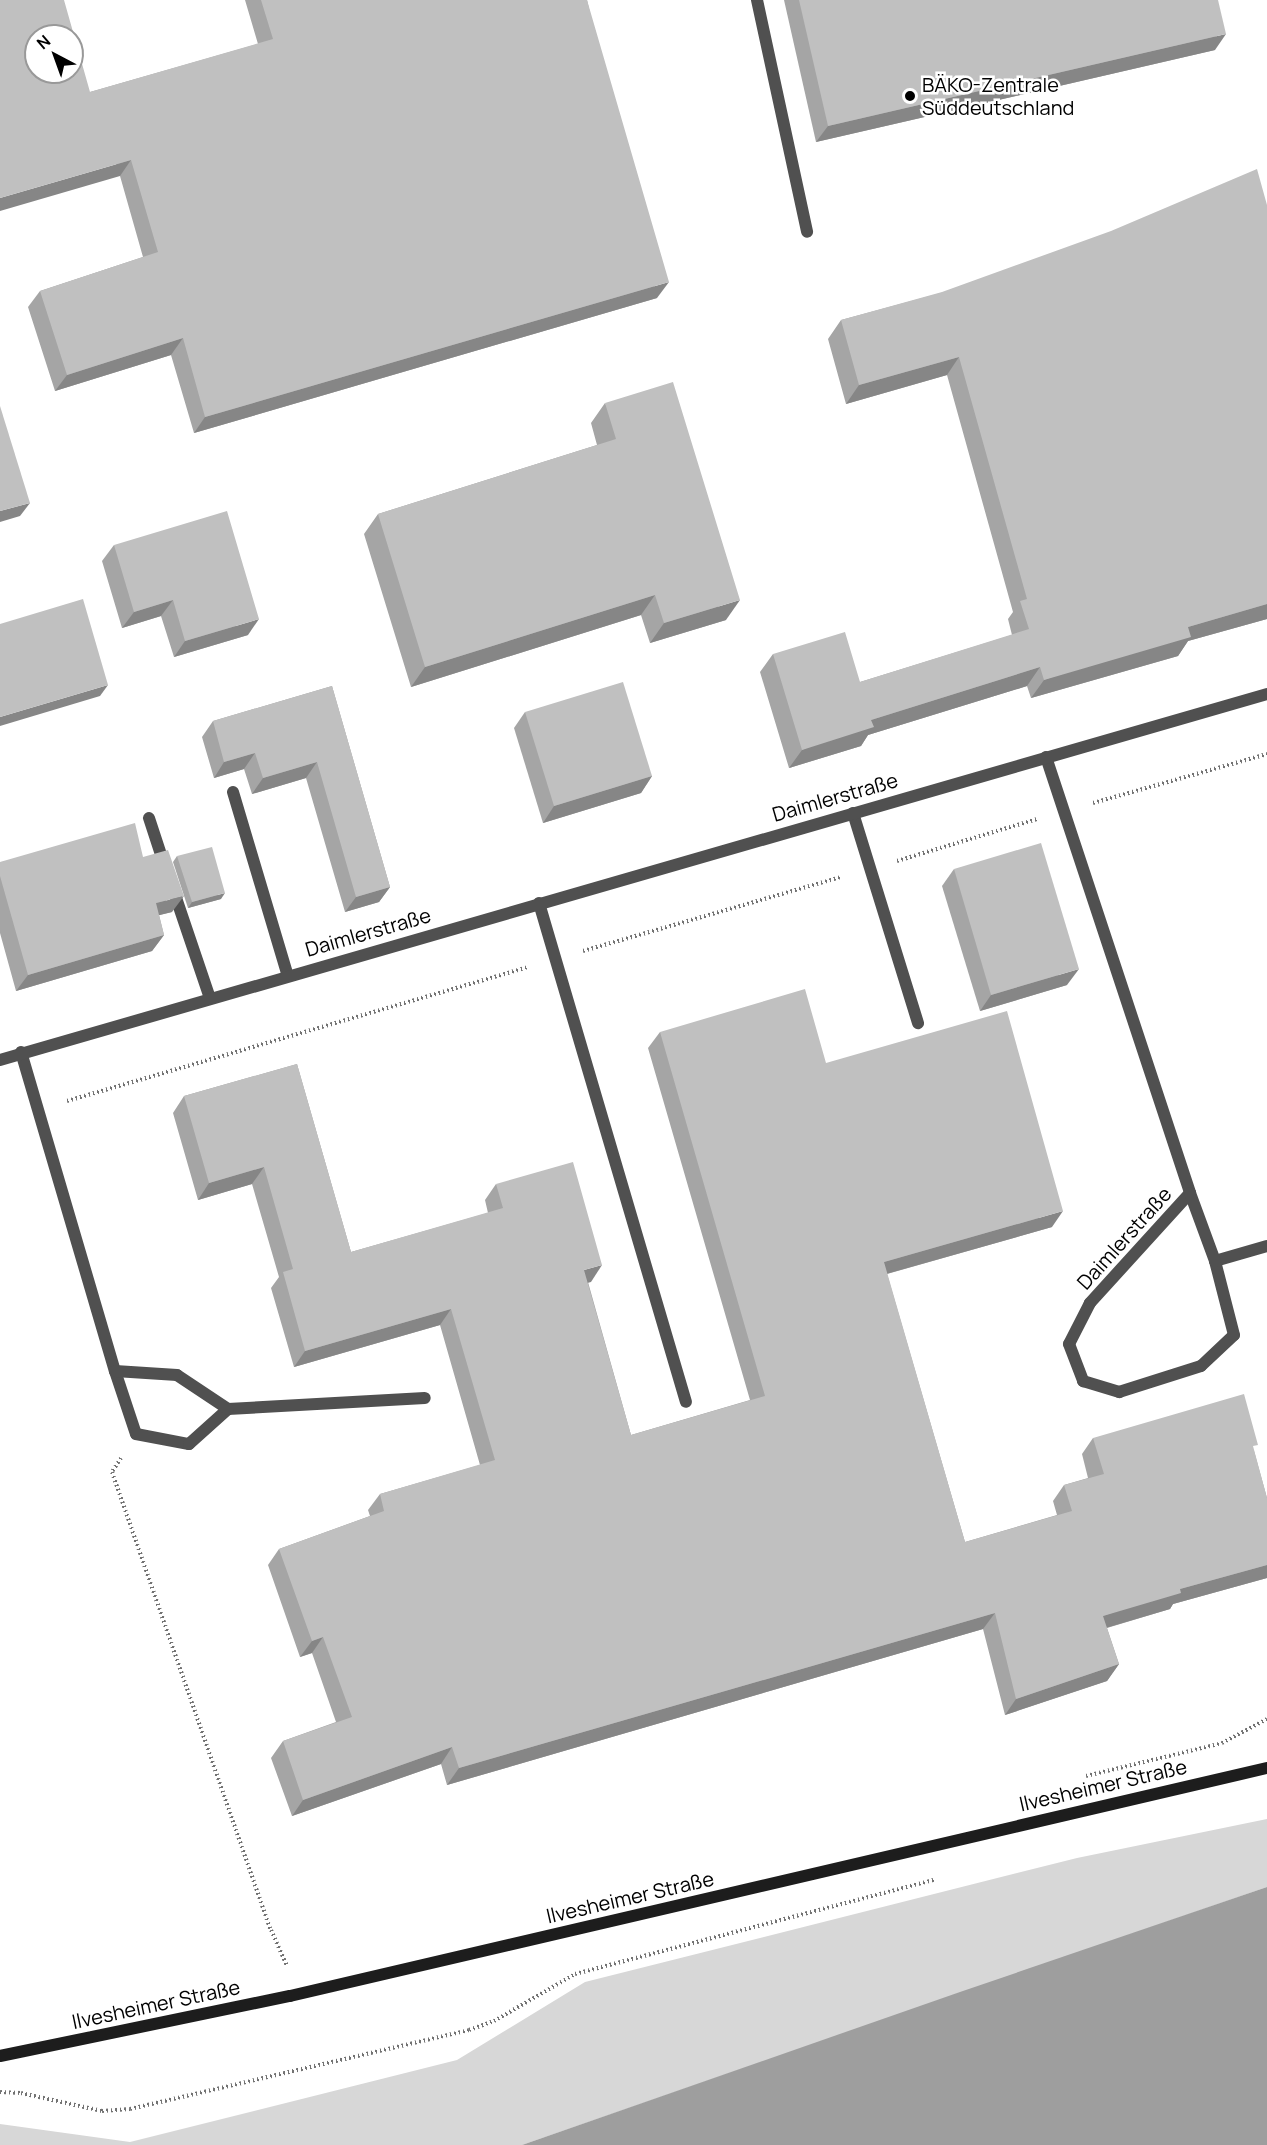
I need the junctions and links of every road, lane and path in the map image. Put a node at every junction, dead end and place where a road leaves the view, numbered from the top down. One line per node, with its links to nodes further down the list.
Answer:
1 (757, 0): 2 (street)
2 (807, 232)
3 (1267, 694): 5 (street, Daimlerstraße)
4 (1267, 754): 7 (path)
5 (1046, 757): 7 (street, Daimlerstraße); 8 (street, Daimlerstraße)
6 (233, 792): 13 (street)
7 (1064, 811): 10 (path); 19 (street, Daimlerstraße)
8 (853, 813): 10 (street); 11 (street, Daimlerstraße)
9 (149, 819): 14 (street)
10 (870, 869): 12 (path); 15 (street)
11 (539, 903): 12 (street); 13 (street, Daimlerstraße)
12 (556, 959): 18 (path); 24 (street)
13 (288, 976): 14 (street, Daimlerstraße)
14 (210, 998): 16 (street, Daimlerstraße)
15 (918, 1023)
16 (21, 1052): 17 (street, Daimlerstraße); 18 (street)
17 (0, 1060)
18 (38, 1109): 22 (street)
19 (1190, 1193): 21 (street, Daimlerstraße); 21 (street, Daimlerstraße)
20 (1267, 1246): 21 (street)
21 (1215, 1261)
22 (115, 1371): 25 (street); 26 (street)
23 (425, 1398): 25 (street)
24 (687, 1402)
25 (228, 1409): 26 (street)
26 (136, 1434): 29 (path)
27 (1267, 1768): 29 (main road, Ilvesheimer Straße)
28 (941, 1878): 31 (path)
29 (290, 1996): 30 (main road, Ilvesheimer Straße)
30 (0, 2056)
31 (0, 2092)

